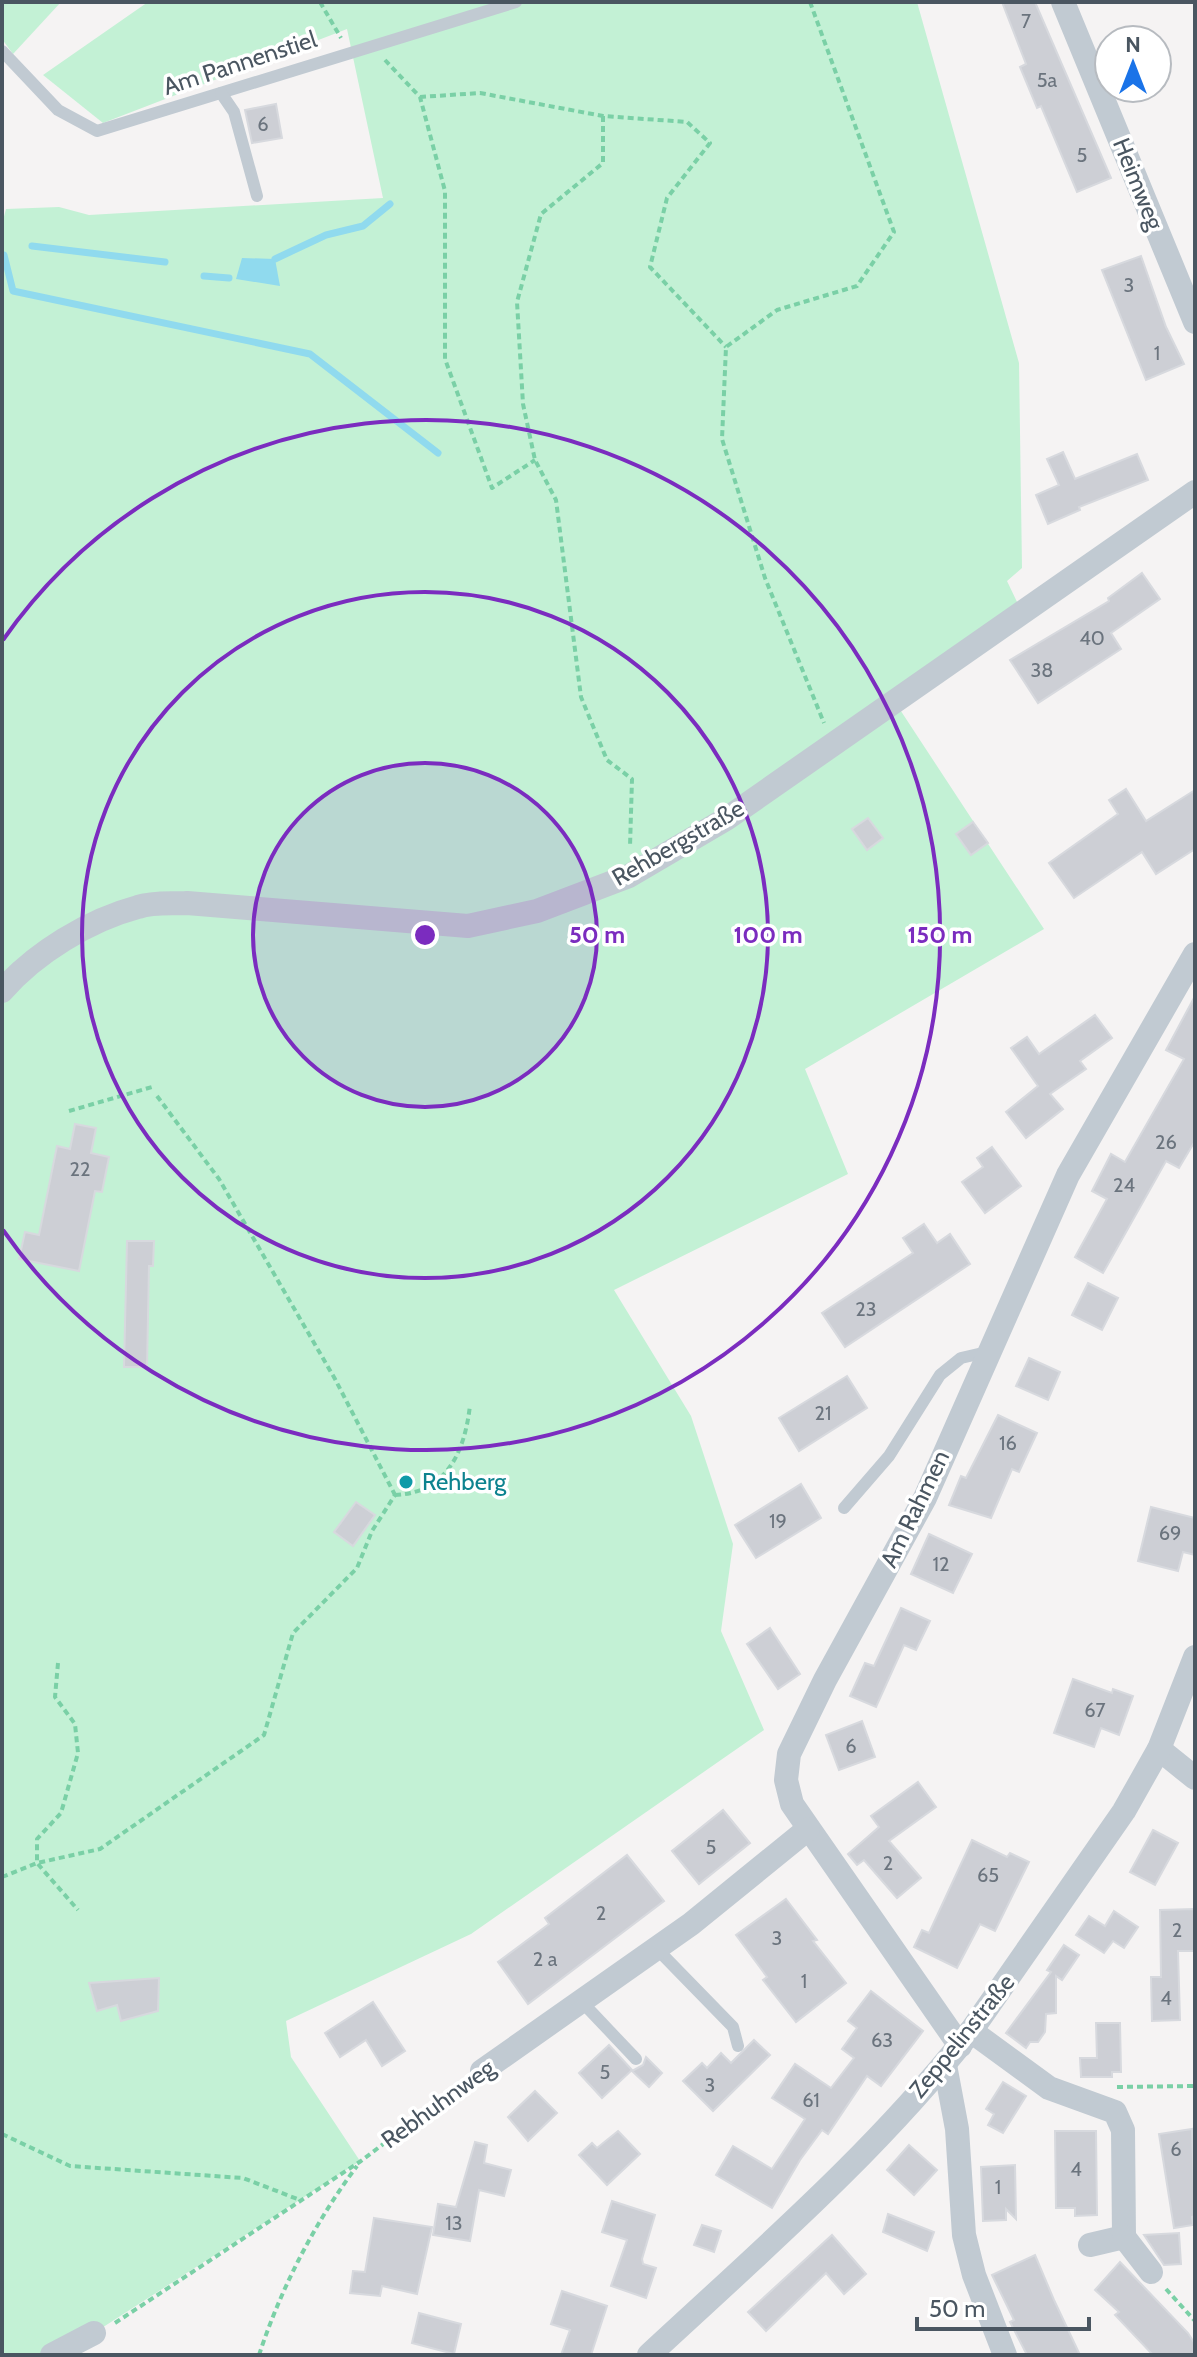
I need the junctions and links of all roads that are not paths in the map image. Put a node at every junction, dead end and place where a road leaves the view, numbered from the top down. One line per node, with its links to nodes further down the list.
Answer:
1 (516, 2): 4 (lane, Am Pannenstiel)
2 (1063, 2): 6 (street, Heimweg)
3 (2, 51): 4 (lane, Am Pannenstiel)
4 (221, 93): 5 (lane)
5 (257, 196)
6 (1195, 322)
7 (1195, 492): 9 (street, Rehbergstraße)
8 (1195, 954): 10 (street, Am Rahmen)
9 (2, 991)
10 (987, 1352): 11 (lane); 15 (street, Am Rahmen)
11 (844, 1508)
12 (1195, 1657): 13 (street, Zeppelinstraße)
13 (1159, 1749): 14 (street); 19 (street, Zeppelinstraße)
14 (1195, 1778)
15 (808, 1829): 16 (street, Rebhuhnweg); 19 (street, Am Rahmen)
16 (656, 1948): 17 (street, Rebhuhnweg); 18 (lane)
17 (582, 2002): 20 (lane); 21 (street, Rebhuhnweg)
18 (738, 2046)
19 (959, 2048): 22 (street); 27 (street, Zeppelinstraße); 28 (street)
20 (636, 2059)
21 (482, 2071)
22 (1124, 2237): 23 (street); 24 (street)
23 (1090, 2245)
24 (1151, 2272)
25 (94, 2333): 26 (street)
26 (52, 2355)
27 (649, 2355)
28 (1005, 2355)

